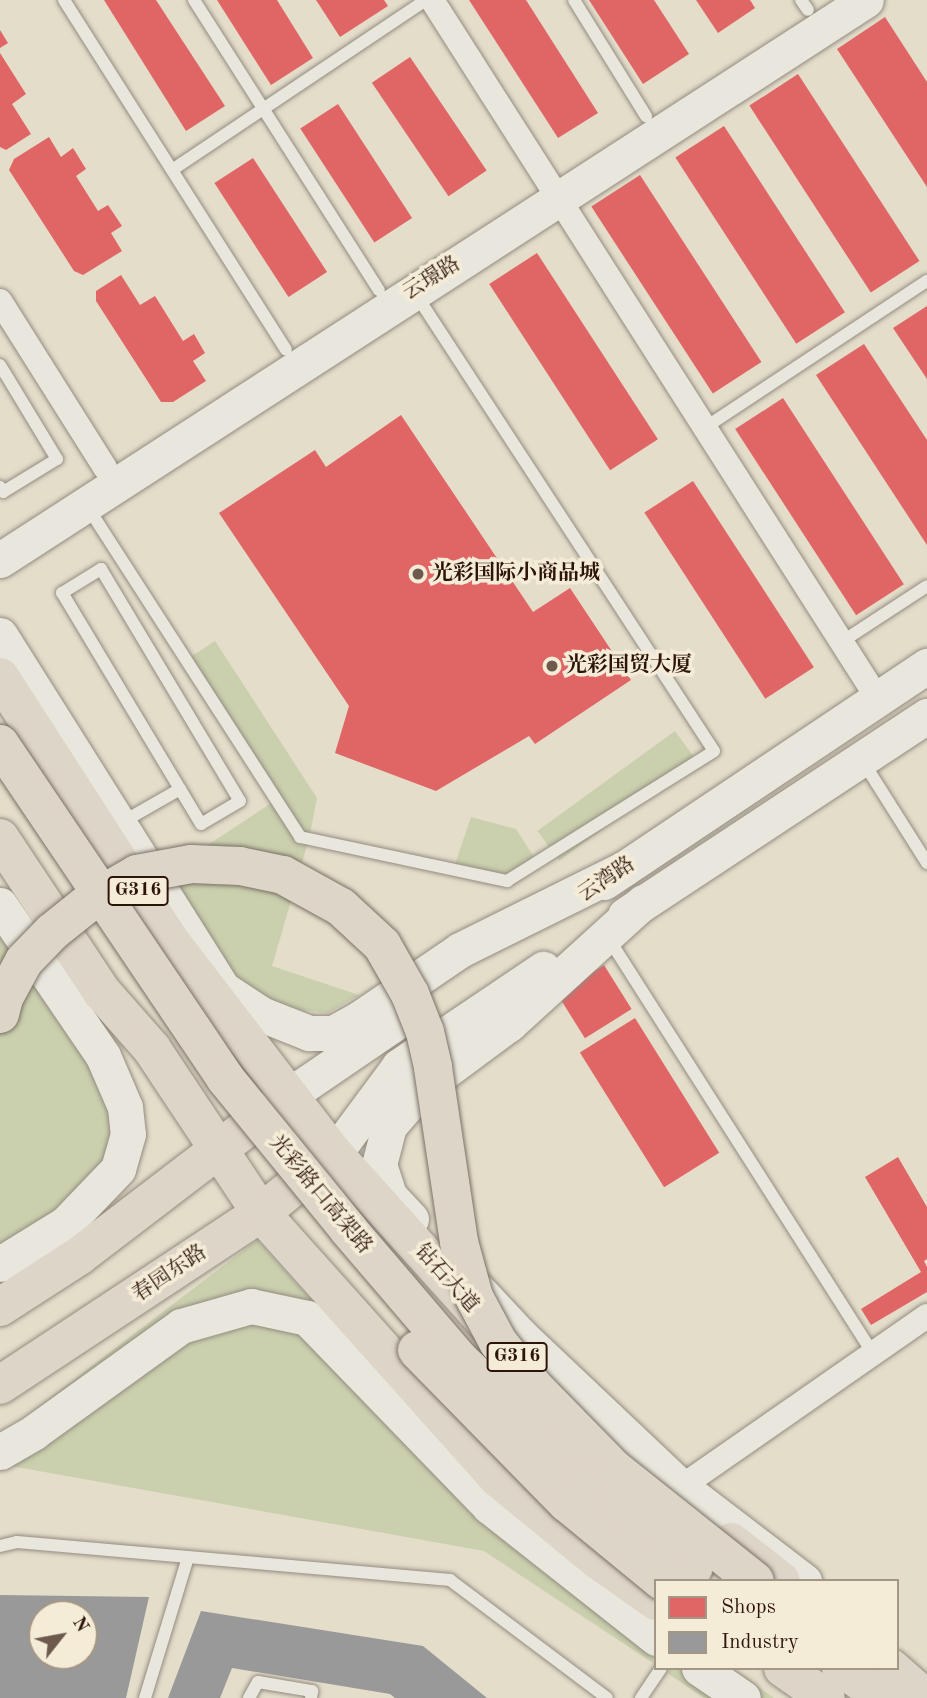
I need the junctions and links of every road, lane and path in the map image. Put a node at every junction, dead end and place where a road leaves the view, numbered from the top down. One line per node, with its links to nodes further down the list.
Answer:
1 (64, 0): 10 (lane)
2 (194, 0): 8 (lane)
3 (426, 0): 8 (lane)
4 (432, 0): 11 (street)
5 (574, 0): 9 (lane)
6 (866, 0): 11 (street, 云璟路)
7 (811, 3): 9 (street, 云璟路)
8 (263, 107): 10 (lane); 13 (lane)
9 (646, 116): 11 (street, 云璟路)
10 (172, 170): 16 (lane)
11 (553, 190): 13 (street, 云璟路); 14 (street, 云璟路); 18 (street)
12 (927, 281): 18 (lane)
13 (379, 290): 16 (street, 云璟路)
14 (413, 290): 21 (street, 云璟路); 21 (lane)
15 (0, 301): 19 (street)
16 (286, 350): 19 (street, 云璟路)
17 (0, 365): 20 (lane)
18 (706, 427): 26 (street)
19 (105, 468): 22 (street, 云璟路)
20 (0, 486)
21 (86, 504): 23 (street, 云璟路)
22 (0, 534)
23 (0, 559)
24 (927, 586): 26 (lane)
25 (0, 635): 35 (street)
26 (843, 641): 29 (street)
27 (927, 666): 29 (street, 云湾路)
28 (0, 677): 45 (main road, G316)
29 (878, 698): 38 (street, 云湾路)
30 (927, 716): 32 (street, 云湾路)
31 (0, 744): 64 (main road, 光彩路口高架路, bridge)
32 (862, 760): 37 (lane); 39 (street, 云湾路)
33 (0, 787): 64 (main road, 光彩路口高架路, bridge)
34 (180, 789): 34 (lane); 35 (lane)
35 (119, 824): 38 (street)
36 (0, 838): 42 (main road)
37 (927, 863)
38 (623, 869): 45 (street, 云湾路)
39 (643, 902): 41 (street); 47 (street, 云湾路)
40 (0, 905): 44 (street)
41 (607, 936): 52 (street); 53 (lane)
42 (77, 954): 44 (street); 46 (main road)
43 (0, 1014): 65 (main road, bridge)
44 (103, 1056): 49 (street)
45 (288, 1096): 46 (main road); 47 (main road, 钻石大道 / G316)
46 (216, 1149): 48 (main road); 50 (main road)
47 (334, 1154): 48 (main road, 春园东路); 59 (main road, 钻石大道 / G316)
48 (261, 1213): 54 (main road, 春园东路); 60 (main road)
49 (0, 1264)
50 (0, 1307)
51 (927, 1316): 53 (street)
52 (520, 1335): 59 (street); 61 (street)
53 (873, 1354): 61 (street)
54 (0, 1385)
55 (61, 1412): 56 (street); 57 (street); 58 (street)
56 (401, 1416): 60 (street); 69 (street)
57 (0, 1424)
58 (0, 1452)
59 (632, 1466): 66 (main road, 钻石大道 / G316)
60 (498, 1478): 68 (main road)
61 (681, 1487): 67 (street)
62 (0, 1546): 63 (lane)
63 (188, 1557): 79 (lane); 82 (lane)
64 (689, 1576)
65 (752, 1579)
66 (777, 1579)
67 (801, 1579)
68 (654, 1600)
69 (654, 1636)
70 (899, 1654): 78 (street)
71 (660, 1670): 83 (lane)
72 (701, 1670): 84 (street)
73 (755, 1670): 85 (main road)
74 (785, 1670): 86 (main road)
75 (844, 1670): 87 (main road)
76 (860, 1670): 88 (main road)
77 (893, 1670): 89 (main road)
78 (927, 1675)
79 (145, 1698)
80 (249, 1698): 81 (lane)
81 (311, 1698)
82 (607, 1698)
83 (641, 1698)
84 (743, 1698)
85 (795, 1698)
86 (826, 1698)
87 (885, 1698)
88 (893, 1698)
89 (925, 1698)

